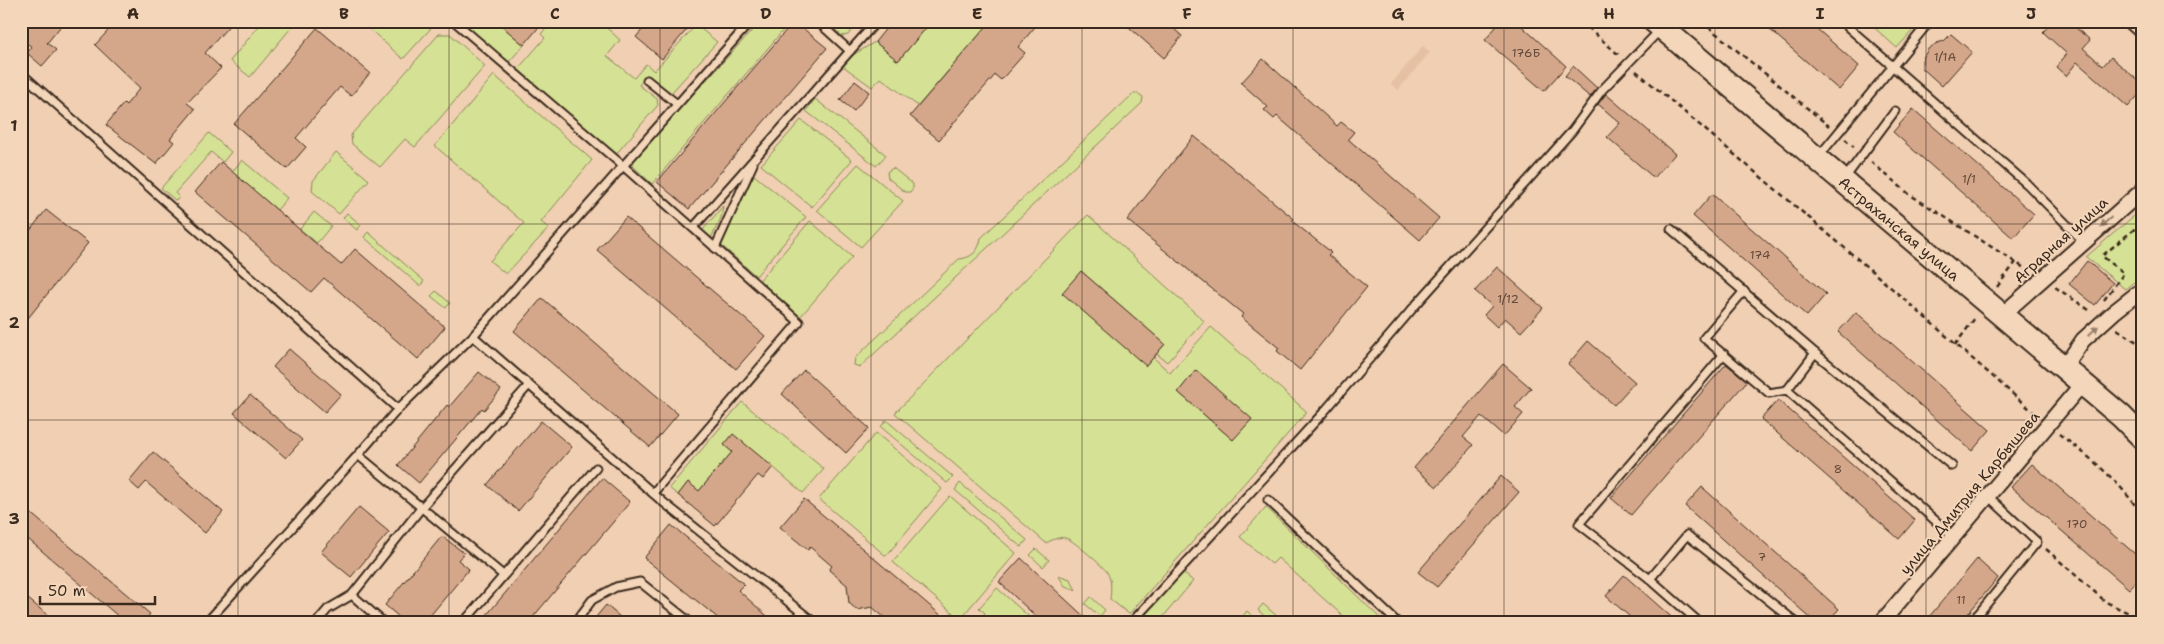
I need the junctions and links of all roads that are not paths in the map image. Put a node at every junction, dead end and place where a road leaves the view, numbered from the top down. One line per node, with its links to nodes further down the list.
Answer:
1 (454, 21): 18 (lane)
2 (751, 21): 14 (lane)
3 (816, 21): 10 (lane)
4 (877, 21): 10 (lane)
5 (1841, 21): 11 (lane)
6 (1930, 21): 11 (lane)
7 (2125, 21): 9 (lane)
8 (1661, 24): 17 (main road, Астраханская улица); 56 (lane)
9 (2143, 37)
10 (850, 51): 16 (lane)
11 (1894, 66): 17 (lane); 23 (lane)
12 (21, 73): 35 (lane)
13 (647, 80): 14 (lane)
14 (676, 104): 18 (lane)
15 (1895, 112): 19 (lane)
16 (756, 157): 21 (lane); 24 (lane)
17 (1817, 158): 19 (main road, Астраханская улица)
18 (622, 165): 21 (lane); 28 (lane)
19 (1843, 181): 27 (main road, Астраханская улица)
20 (2143, 190): 23 (street, Аграрная улица, one-way to 23)
21 (693, 228): 24 (lane)
22 (1671, 229): 26 (lane)
23 (2084, 242): 27 (street, Аграрная улица)
24 (716, 248): 40 (lane)
25 (2143, 289): 31 (street, one-way to 25)
26 (1744, 291): 29 (lane); 30 (lane)
27 (2002, 315): 31 (main road, Астраханская улица)
28 (473, 336): 33 (lane); 35 (lane)
29 (1815, 353): 34 (lane); 38 (lane)
30 (1724, 354): 34 (lane); 46 (lane)
31 (2063, 369): 32 (main road, Астраханская улица)
32 (2082, 384): 36 (main road, Астраханская улица); 41 (street, улица Дмитрия Карбышева)
33 (528, 386): 40 (lane); 43 (lane)
34 (1787, 390): 44 (lane)
35 (398, 408): 37 (lane)
36 (2143, 438)
37 (358, 455): 43 (lane); 49 (lane)
38 (1952, 466)
39 (596, 468): 45 (lane)
40 (652, 493): 55 (lane)
41 (1989, 497): 44 (street, улица Дмитрия Карбышева); 48 (lane)
42 (1268, 500): 57 (lane)
43 (422, 507): 45 (lane); 47 (lane)
44 (1954, 537): 60 (street, улица Дмитрия Карбышева)
45 (503, 575): 52 (lane)
46 (1650, 579): 58 (lane); 59 (lane)
47 (352, 595): 50 (lane); 51 (lane)
48 (1977, 615): 61 (lane); 62 (lane)
49 (206, 623)
50 (316, 623)
51 (384, 623)
52 (463, 623)
53 (575, 623): 54 (lane)
54 (691, 623)
55 (815, 623)
56 (1131, 623)
57 (1398, 623)
58 (1700, 623)
59 (1797, 623)
60 (1881, 623)
61 (1971, 623)
62 (1986, 623)

